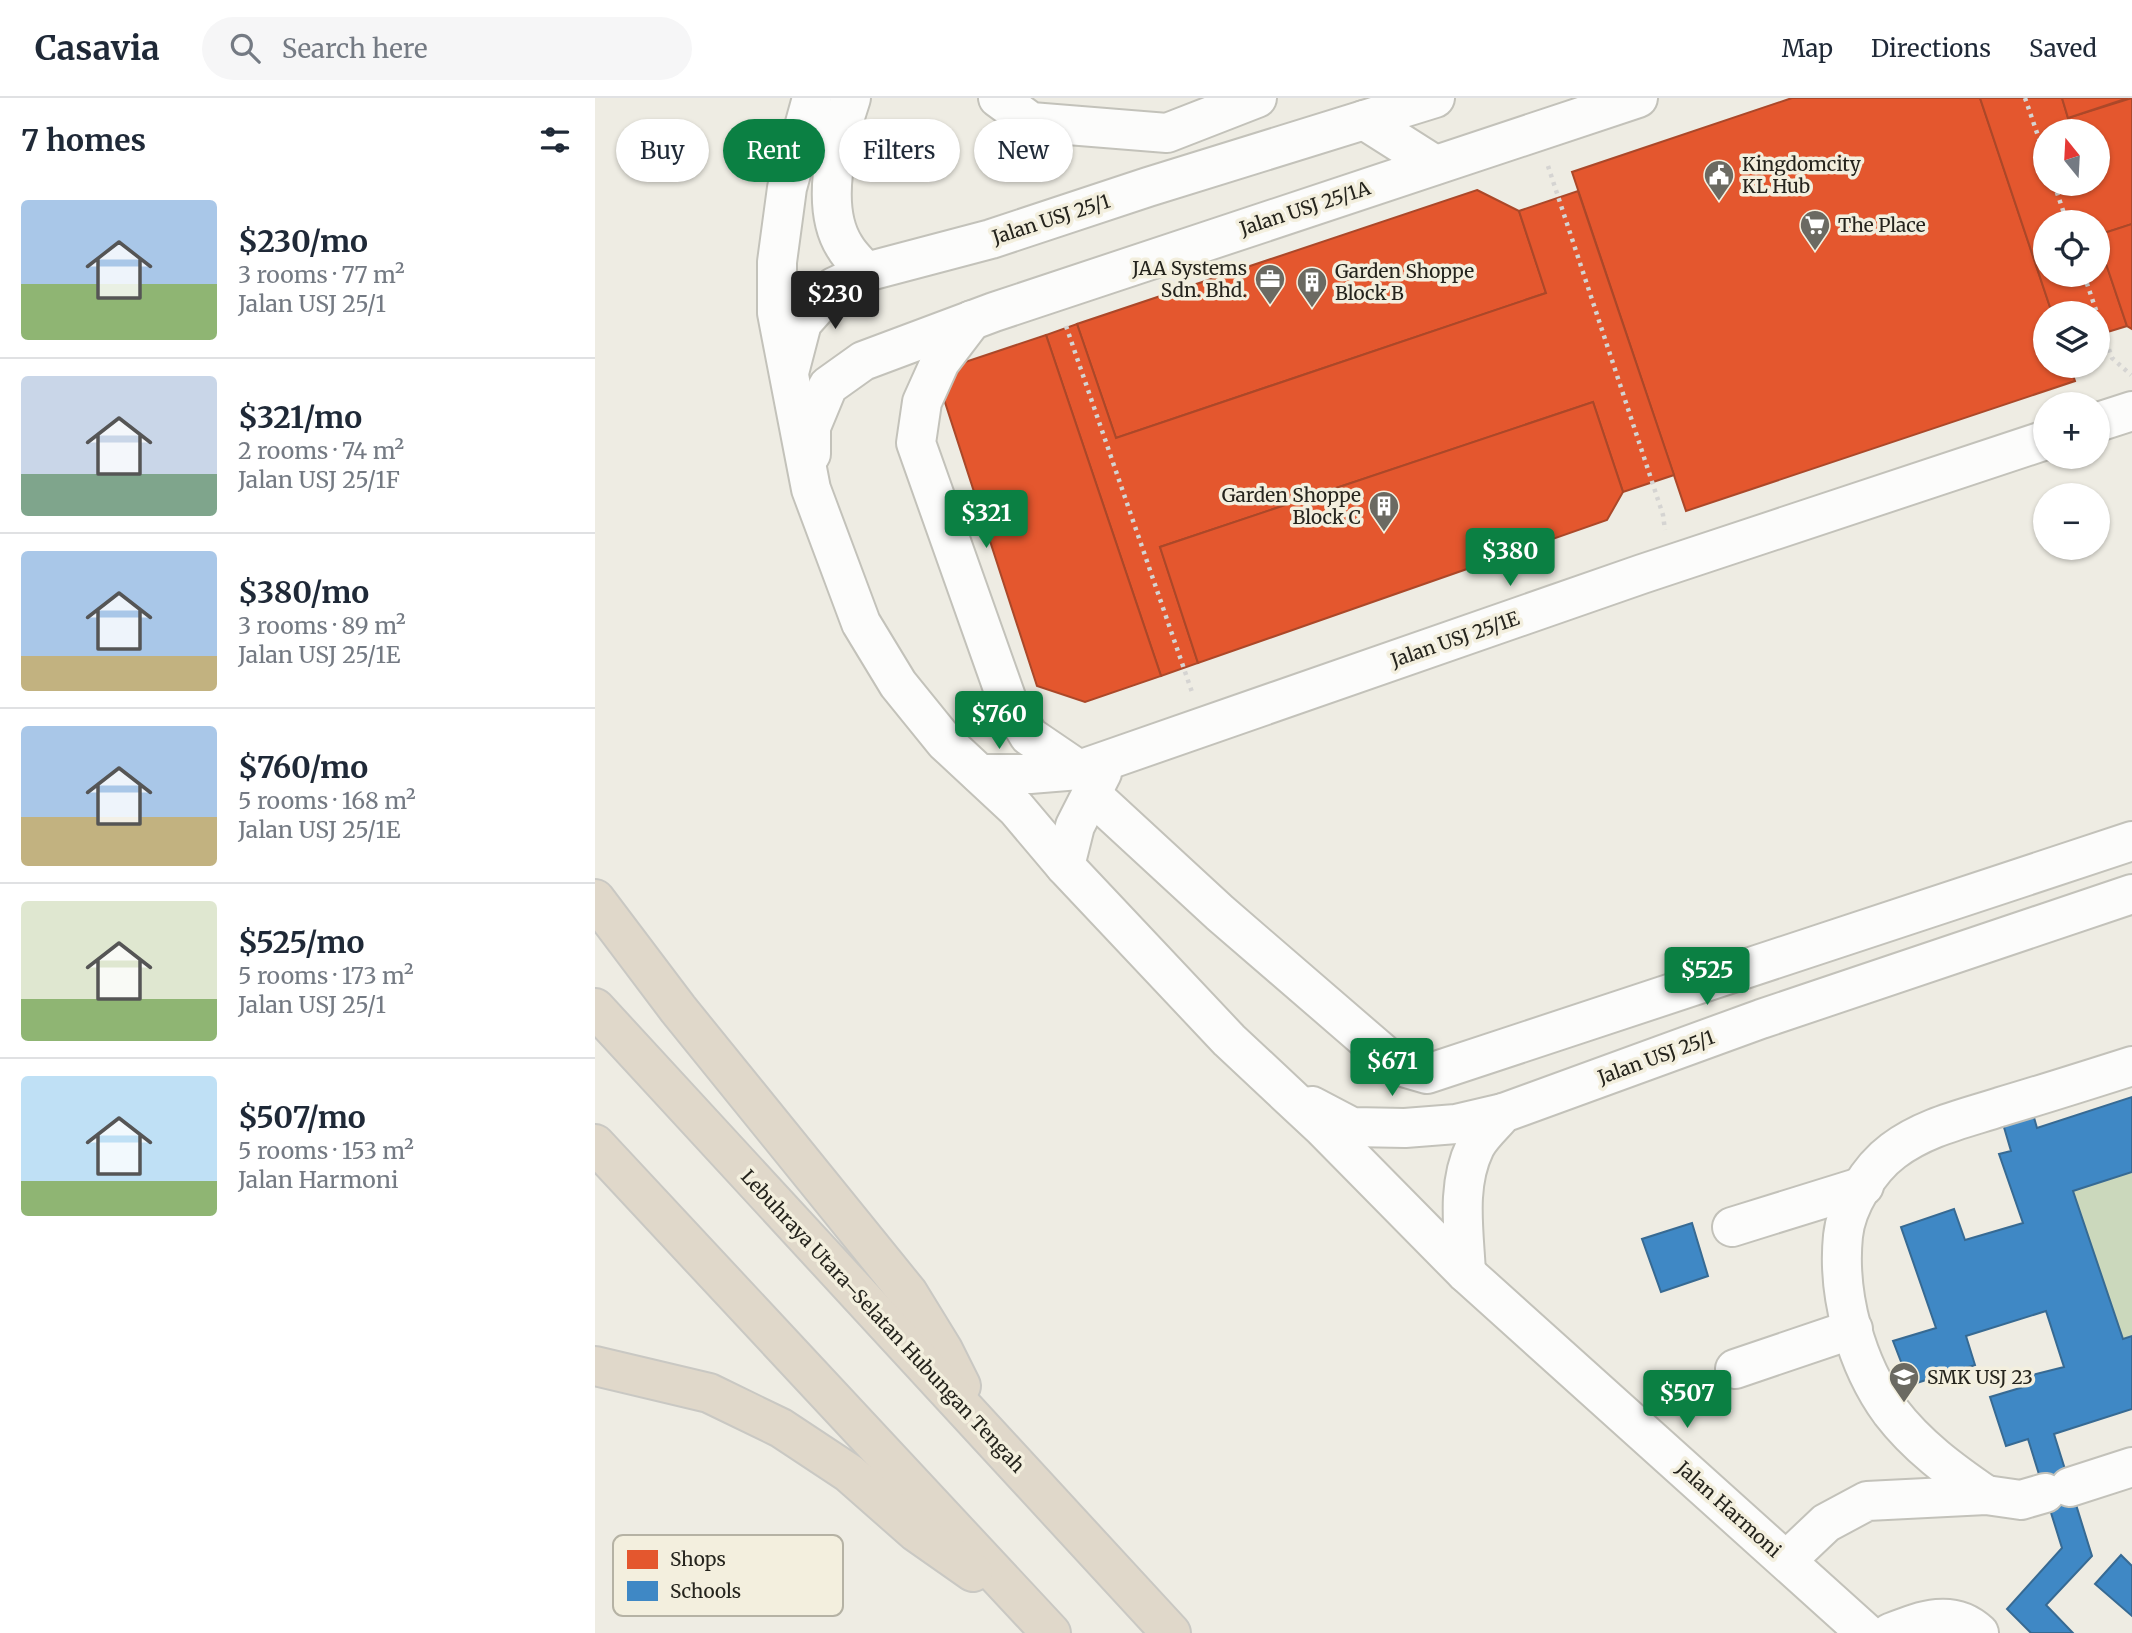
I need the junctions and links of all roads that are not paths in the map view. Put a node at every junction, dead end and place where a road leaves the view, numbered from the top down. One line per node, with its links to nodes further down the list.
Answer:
1 (812, 98): 11 (street)
2 (851, 98): 9 (street)
3 (998, 98): 4 (street)
4 (1257, 98)
5 (1434, 98): 7 (street, Jalan USJ 25/1)
6 (1638, 98): 8 (street, Jalan USJ 25/1A)
7 (1364, 120): 8 (street); 9 (street, Jalan USJ 25/1)
8 (1435, 165): 10 (street, Jalan USJ 25/1A)
9 (866, 272): 11 (street, Jalan USJ 25/1)
10 (972, 320): 15 (street, Jalan USJ 25/1A); 17 (street)
11 (788, 374): 15 (street)
12 (2132, 411): 13 (street)
13 (2110, 418)
14 (2033, 444): 17 (street, Jalan USJ 25/1E)
15 (811, 489): 16 (street, Jalan Harmoni)
16 (980, 774): 17 (street, Jalan USJ 25/1E); 19 (street, Jalan Harmoni)
17 (1093, 774): 19 (street); 22 (street)
18 (2132, 841): 22 (street)
19 (1065, 866): 26 (street, Jalan Harmoni)
20 (2132, 894): 24 (street, Jalan USJ 25/1)
21 (595, 899): 35 (highway)
22 (1901, 918): 24 (street)
23 (595, 1008): 35 (highway, Lebuhraya Utara–Selatan Hubungan Tengah)
24 (1761, 1019): 27 (street, Jalan USJ 25/1)
25 (2132, 1066): 29 (street)
26 (1280, 1089): 27 (street); 31 (street, Jalan Harmoni)
27 (1503, 1113): 31 (street, Jalan USJ 25/1)
28 (595, 1144): 39 (highway)
29 (1864, 1186): 30 (street); 32 (street)
30 (1732, 1227)
31 (1466, 1273): 38 (street, Jalan Harmoni)
32 (1853, 1329): 34 (street); 37 (street)
33 (595, 1366): 39 (highway)
34 (1735, 1369)
35 (981, 1427): 40 (highway, Lebuhraya Utara–Selatan Hubungan Tengah)
36 (2132, 1467): 37 (street)
37 (1986, 1495): 38 (street)
38 (1787, 1560): 41 (street, Jalan Harmoni)
39 (1041, 1621)
40 (1171, 1633)
41 (1866, 1633)
42 (1890, 1633): 43 (street)
43 (1979, 1633)

